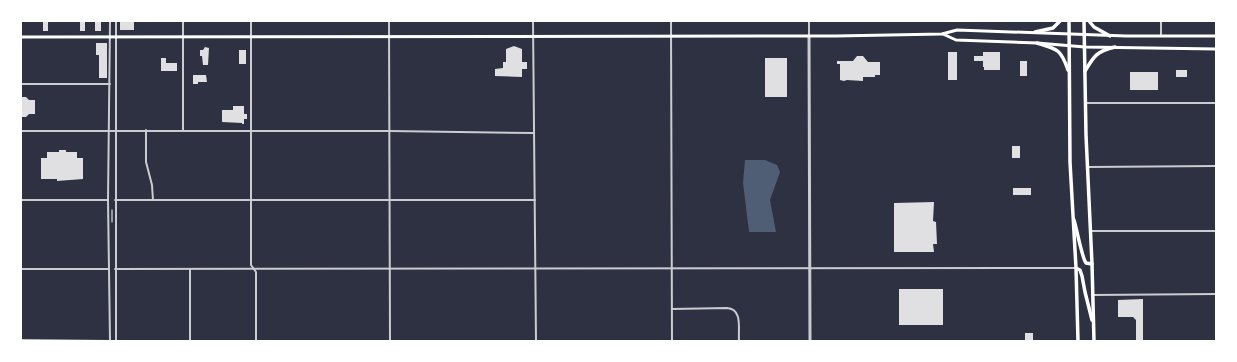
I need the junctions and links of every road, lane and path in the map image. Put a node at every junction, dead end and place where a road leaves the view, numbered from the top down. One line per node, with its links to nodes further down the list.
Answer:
1 (110, 21): 23 (street)
2 (116, 21): 24 (street)
3 (183, 21): 25 (street)
4 (252, 21): 26 (street)
5 (389, 21): 27 (street)
6 (533, 21): 28 (street)
7 (671, 21): 29 (street)
8 (809, 21): 18 (street)
9 (1060, 21): 14 (highway)
10 (1070, 21): 15 (highway)
11 (1084, 21): 17 (highway)
12 (1089, 21): 19 (highway)
13 (1161, 21): 20 (street)
14 (1035, 32): 15 (main road); 16 (main road)
15 (1070, 33): 17 (main road); 31 (highway)
16 (942, 34): 18 (main road); 30 (main road)
17 (1085, 34): 19 (main road); 32 (highway)
18 (809, 36): 29 (main road); 62 (street)
19 (1110, 36): 20 (main road)
20 (1161, 36): 21 (main road)
21 (1216, 36)
22 (21, 37): 23 (main road)
23 (110, 37): 24 (main road); 38 (street)
24 (116, 37): 25 (main road); 42 (street)
25 (183, 37): 26 (main road); 44 (street)
26 (251, 37): 27 (main road); 45 (street)
27 (390, 37): 28 (main road); 47 (street)
28 (533, 37): 29 (main road); 48 (street)
29 (671, 37): 71 (street)
30 (1037, 43): 31 (main road); 36 (highway)
31 (1070, 46): 32 (main road); 36 (highway)
32 (1085, 47): 33 (main road); 35 (highway)
33 (1115, 47): 34 (main road); 35 (highway)
34 (1216, 48)
35 (1085, 72): 39 (highway)
36 (1070, 74): 58 (highway)
37 (21, 84): 38 (street)
38 (110, 84): 41 (street)
39 (1085, 103): 40 (street); 50 (highway)
40 (1216, 103)
41 (110, 130): 42 (street); 46 (street); 52 (street)
42 (116, 130): 43 (street); 53 (street)
43 (146, 130): 44 (street); 54 (street)
44 (183, 130): 45 (street)
45 (251, 130): 47 (street); 55 (street)
46 (21, 131)
47 (390, 131): 48 (street); 56 (street)
48 (534, 133): 57 (street)
49 (1216, 166): 50 (street)
50 (1087, 167): 59 (highway)
51 (21, 200): 52 (street)
52 (108, 200): 65 (street)
53 (115, 200): 54 (street); 66 (street)
54 (153, 200): 55 (street)
55 (251, 200): 56 (street); 68 (street)
56 (390, 200): 57 (street); 69 (street)
57 (534, 200): 70 (street)
58 (1073, 214): 61 (highway); 63 (highway)
59 (1090, 231): 60 (street); 61 (highway)
60 (1216, 231)
61 (1092, 264): 72 (highway)
62 (810, 268): 63 (street); 71 (street); 87 (street)
63 (1076, 268): 75 (highway); 88 (highway)
64 (21, 269): 65 (street)
65 (108, 269): 77 (street)
66 (115, 269): 67 (street); 78 (street)
67 (190, 269): 68 (street); 79 (street)
68 (254, 269): 69 (street); 80 (street)
69 (390, 269): 70 (street); 82 (street)
70 (536, 269): 71 (street); 83 (street)
71 (671, 269): 74 (street)
72 (1093, 294): 73 (street); 75 (highway)
73 (1216, 294)
74 (672, 309): 85 (street); 86 (street)
75 (1094, 325): 89 (highway)
76 (21, 340): 77 (street)
77 (110, 341)
78 (116, 341)
79 (190, 341)
80 (256, 341)
81 (263, 341): 82 (street)
82 (390, 341): 83 (street)
83 (536, 341): 84 (street)
84 (583, 341)
85 (672, 341)
86 (738, 341)
87 (810, 341)
88 (1078, 341)
89 (1094, 341)

